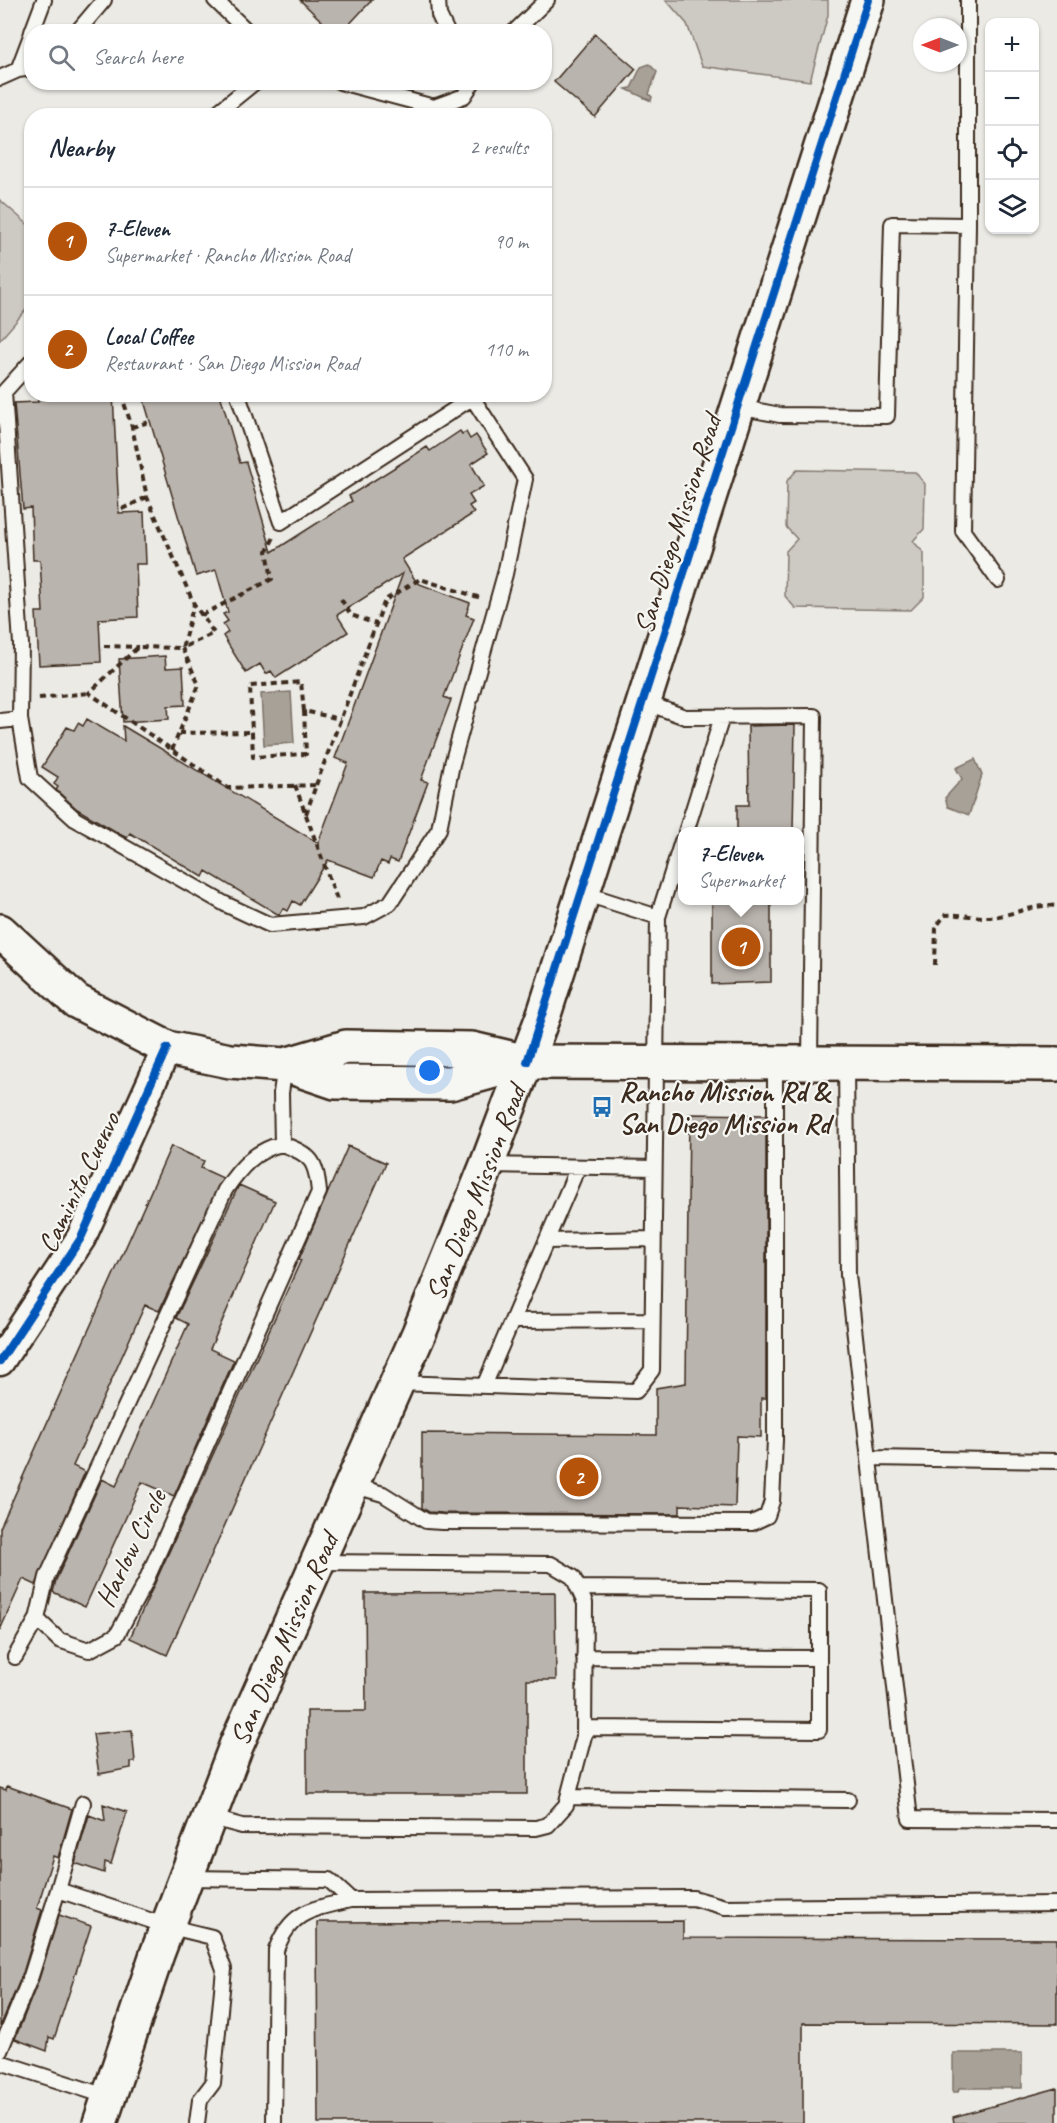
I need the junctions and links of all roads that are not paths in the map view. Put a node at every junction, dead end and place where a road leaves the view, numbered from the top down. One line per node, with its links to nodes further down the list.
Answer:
1 (44, 0): 8 (lane)
2 (104, 0): 9 (lane)
3 (215, 0): 10 (lane)
4 (438, 0): 11 (lane)
5 (547, 0): 12 (lane)
6 (868, 0): 26 (main road, San Diego Mission Road)
7 (968, 0): 21 (lane)
8 (35, 24)
9 (84, 24)
10 (240, 24)
11 (443, 24)
12 (522, 24)
13 (24, 69): 14 (lane)
14 (0, 78)
15 (245, 90): 18 (lane)
16 (366, 90): 19 (lane)
17 (468, 90): 20 (lane)
18 (223, 108)
19 (423, 108)
20 (439, 108)
21 (968, 225): 26 (lane); 27 (lane)
22 (24, 370): 30 (lane)
23 (240, 402): 24 (lane)
24 (462, 402)
25 (475, 402): 30 (lane)
26 (738, 407): 28 (main road, San Diego Mission Road)
27 (998, 580)
28 (644, 702): 29 (lane); 34 (main road, San Diego Mission Road)
29 (722, 717): 32 (lane); 38 (lane)
30 (21, 719): 31 (lane)
31 (0, 722)
32 (687, 827)
33 (678, 854): 35 (lane)
34 (583, 893): 35 (lane); 40 (main road, San Diego Mission Road)
35 (658, 917): 42 (lane)
36 (0, 931): 37 (main road)
37 (167, 1048): 44 (main road); 53 (street, Caminito Cuervo)
38 (810, 1061): 39 (main road); 41 (main road)
39 (846, 1061): 43 (main road); 56 (lane)
40 (527, 1062): 42 (main road); 44 (main road); 46 (main road, San Diego Mission Road)
41 (775, 1062): 42 (main road); 58 (lane)
42 (654, 1064): 48 (lane)
43 (1057, 1064)
44 (285, 1065): 45 (lane)
45 (282, 1144): 61 (lane); 61 (lane, Harlow Circle)
46 (487, 1165): 47 (lane); 54 (main road, San Diego Mission Road)
47 (578, 1167): 48 (lane); 50 (lane)
48 (654, 1168): 49 (lane)
49 (653, 1239): 50 (lane); 51 (lane)
50 (547, 1241): 52 (lane)
51 (652, 1320): 52 (lane); 55 (lane)
52 (512, 1321): 55 (lane)
53 (0, 1361)
54 (397, 1383): 55 (lane); 58 (main road, San Diego Mission Road)
55 (484, 1386)
56 (871, 1458): 57 (lane); 70 (lane)
57 (1057, 1461)
58 (352, 1485): 59 (main road, San Diego Mission Road)
59 (318, 1562): 60 (lane); 69 (main road, San Diego Mission Road)
60 (580, 1588): 63 (lane); 64 (lane)
61 (37, 1619): 62 (lane)
62 (15, 1657)
63 (584, 1658): 64 (lane); 65 (lane)
64 (819, 1658): 65 (lane)
65 (584, 1728): 66 (lane)
66 (568, 1797): 67 (lane); 69 (lane)
67 (848, 1800)
68 (83, 1803): 72 (lane)
69 (209, 1817): 71 (main road, San Diego Mission Road)
70 (1057, 1820)
71 (186, 1878): 73 (lane); 75 (main road, San Diego Mission Road)
72 (58, 1890): 75 (lane); 76 (lane)
73 (351, 1900): 74 (lane); 80 (lane)
74 (1057, 1904)
75 (167, 1926): 78 (main road, San Diego Mission Road); 79 (lane)
76 (0, 2051)
77 (0, 2062): 78 (lane)
78 (104, 2110)
79 (197, 2123)
80 (274, 2123)

